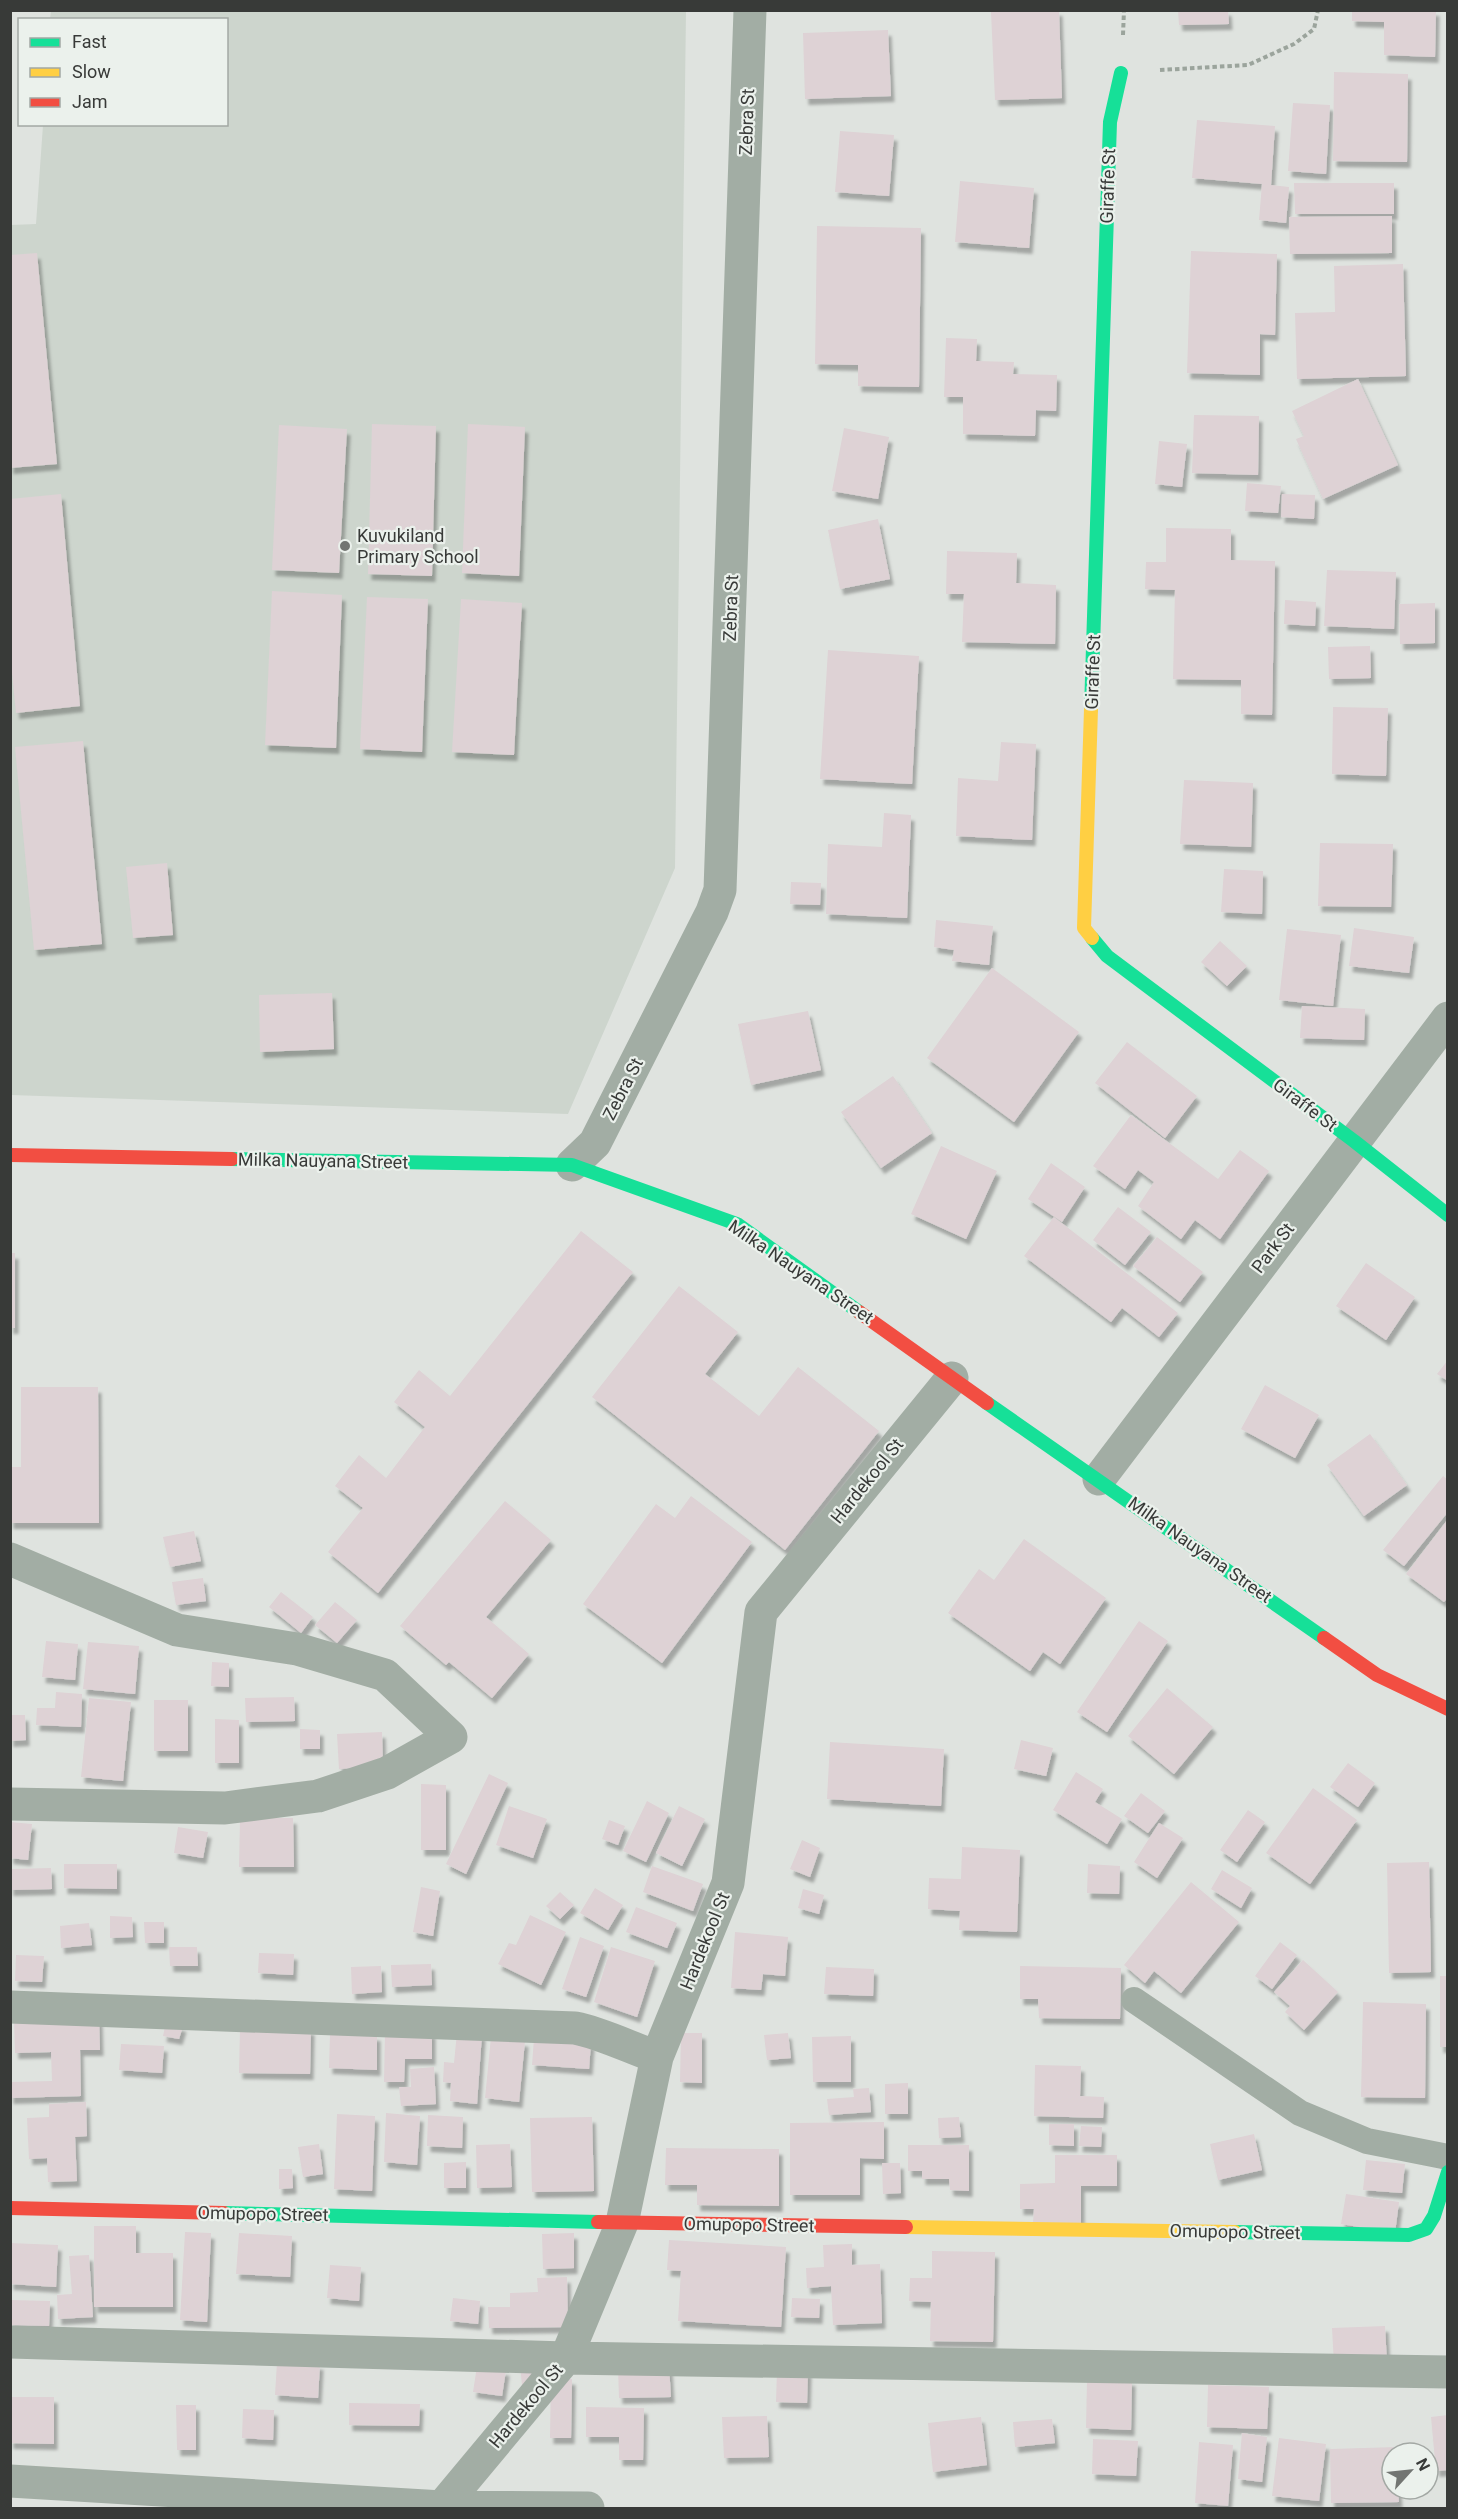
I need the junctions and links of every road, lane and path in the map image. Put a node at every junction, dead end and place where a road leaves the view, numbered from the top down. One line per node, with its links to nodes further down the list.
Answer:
1 (750, 10): 8 (street, Zebra St)
2 (1124, 10): 4 (path)
3 (1318, 10): 4 (path)
4 (1121, 73): 6 (street, Giraffe St)
5 (1448, 1018): 6 (street, Park St)
6 (1354, 1142): 9 (street, Giraffe St); 11 (street, Park St)
7 (10, 1155): 8 (street, Milka Nauyana Street)
8 (572, 1166): 10 (street, Milka Nauyana Street)
9 (1448, 1215)
10 (952, 1378): 11 (street, Milka Nauyana Street); 17 (street, Hardekool St)
11 (1099, 1479): 13 (street, Milka Nauyana Street)
12 (10, 1559): 14 (street)
13 (1448, 1709)
14 (10, 1804)
15 (1134, 2000): 18 (lane)
16 (10, 2007): 17 (street)
17 (657, 2057): 21 (street, Hardekool St)
18 (1448, 2157)
19 (1448, 2172): 21 (street, Omupopo Street)
20 (10, 2208): 21 (street, Omupopo Street)
21 (622, 2223): 23 (street, Hardekool St)
22 (10, 2342): 23 (street)
23 (566, 2358): 24 (street); 26 (street, Hardekool St)
24 (1448, 2372)
25 (10, 2481): 26 (street)
26 (441, 2507): 27 (street)
27 (588, 2508)

